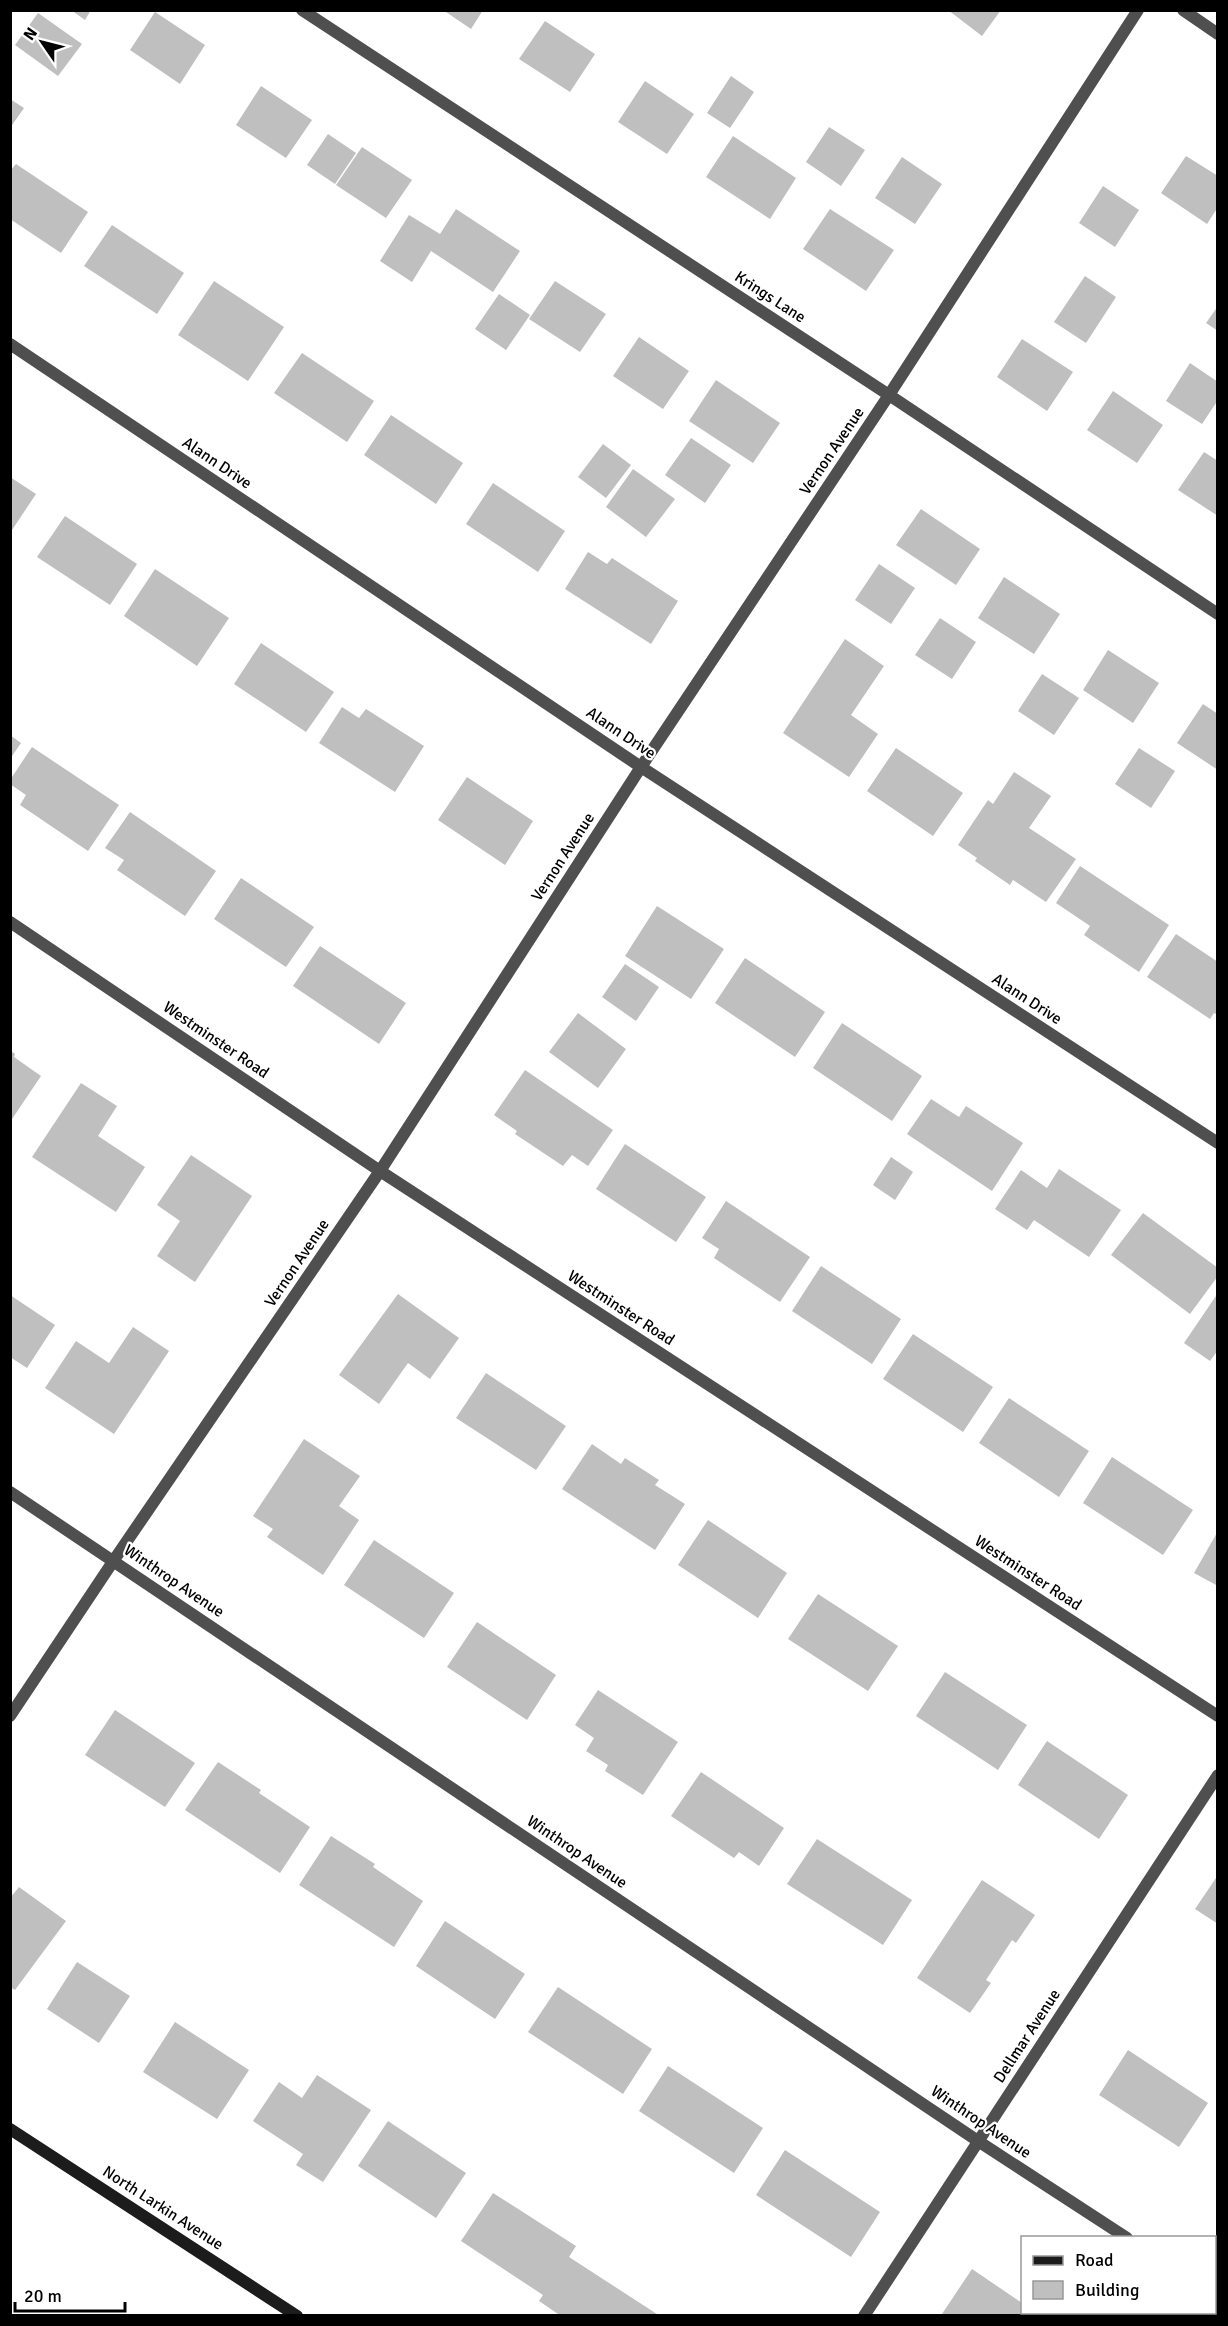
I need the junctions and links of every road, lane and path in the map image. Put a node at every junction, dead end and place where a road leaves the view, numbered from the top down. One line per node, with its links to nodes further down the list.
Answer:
1 (302, 10): 6 (street, Krings Lane)
2 (1138, 10): 6 (street, Vernon Avenue)
3 (1183, 10): 4 (street)
4 (1218, 34)
5 (10, 344): 8 (street, Alann Drive)
6 (889, 395): 7 (street, Krings Lane); 8 (street, Vernon Avenue)
7 (1218, 614)
8 (641, 767): 10 (street, Alann Drive); 11 (street, Vernon Avenue)
9 (10, 922): 11 (street, Westminster Road)
10 (1218, 1143)
11 (380, 1171): 13 (street, Vernon Avenue); 15 (street, Westminster Road)
12 (10, 1492): 13 (street, Winthrop Avenue)
13 (114, 1560): 14 (street, Vernon Avenue); 18 (street, Winthrop Avenue)
14 (10, 1716)
15 (1218, 1716)
16 (1218, 1775): 18 (street, Dellmar Avenue)
17 (10, 2129): 20 (main road, North Larkin Avenue)
18 (978, 2141): 19 (street, Winthrop Avenue); 21 (street, Dellmar Avenue)
19 (1124, 2236)
20 (297, 2316)
21 (864, 2316)

